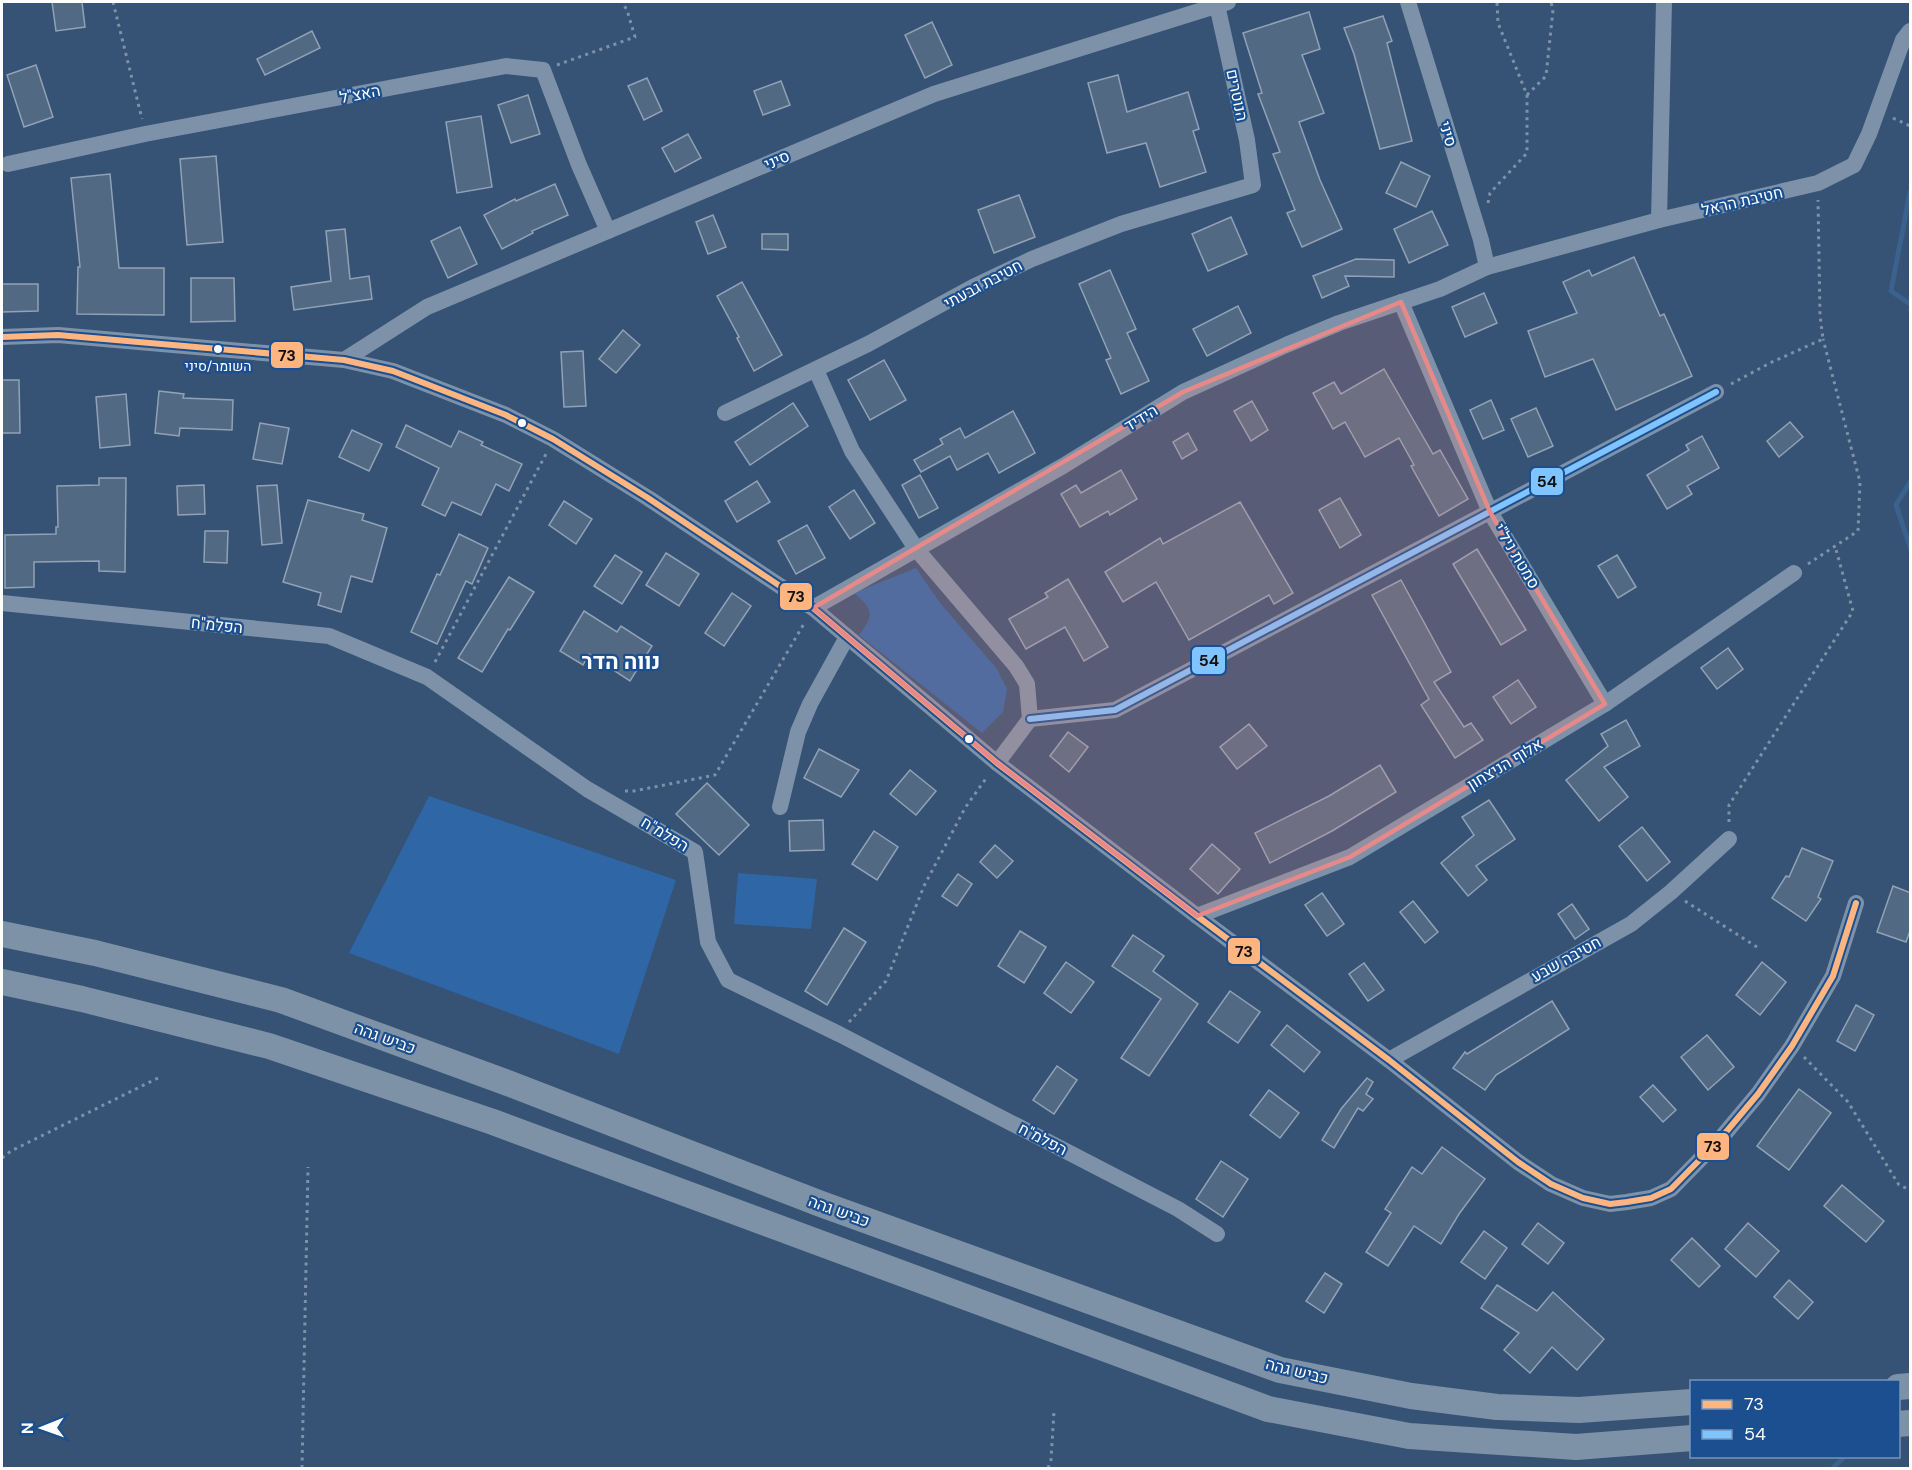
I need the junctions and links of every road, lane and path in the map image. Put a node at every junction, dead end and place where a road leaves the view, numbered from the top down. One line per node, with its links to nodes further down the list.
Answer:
1 (113, 2): 11 (path)
2 (622, 2): 9 (path)
3 (1408, 2): 18 (street, סיני)
4 (1497, 2): 10 (path)
5 (1551, 2): 10 (path)
6 (1664, 2): 16 (street)
7 (1222, 3): 14 (street, הנוטרים); 17 (street, סיני)
8 (1911, 31): 13 (street, חטיבת הראל)
9 (543, 70): 11 (street, האצ"ל); 17 (street)
10 (1527, 95): 15 (path)
11 (145, 134): 12 (street, האצ"ל)
12 (8, 164)
13 (1818, 183): 16 (street, חטיבת הראל); 21 (path)
14 (1253, 185): 23 (street, חטיבת גבעתי)
15 (1488, 205)
16 (1659, 220): 18 (street, חטיבת הראל)
17 (608, 231): 22 (street, סיני)
18 (1487, 267): 19 (street, הידיד)
19 (1401, 302): 27 (street, סמטת ניל"י); 29 (street, הידיד)
20 (2, 337): 22 (street)
21 (1823, 339): 24 (path); 28 (path)
22 (344, 360): 26 (street)
23 (816, 370): 25 (street, חטיבת גבעתי); 29 (street)
24 (1716, 392): 27 (street)
25 (725, 413)
26 (553, 440): 32 (street); 34 (path)
27 (1491, 512): 35 (street, סמטת ניל"י); 36 (street)
28 (1835, 546): 30 (path); 40 (path)
29 (917, 550): 32 (street, הידיד); 36 (street)
30 (1794, 573): 35 (street, אלוף הניצחון)
31 (2, 603): 34 (street, הפלמ"ח)
32 (813, 608): 33 (street); 38 (path)
33 (847, 637): 37 (street); 39 (street)
34 (427, 677): 47 (street, הפלמ"ח)
35 (1605, 704): 43 (street, אלוף הניצחון)
36 (1030, 719): 37 (street)
37 (997, 763): 43 (street); 47 (path)
38 (622, 791)
39 (780, 807)
40 (1730, 839): 41 (street, חטיבה שבע)
41 (1671, 892): 45 (path); 49 (street, חטיבה שבע)
42 (1856, 903): 48 (street)
43 (1197, 916): 49 (street)
44 (2, 934): 55 (highway, כביש גהה)
45 (1760, 949)
46 (2, 982): 57 (highway)
47 (839, 1034): 54 (street, הפלמ"ח)
48 (1792, 1046): 49 (street); 53 (path)
49 (1389, 1060)
50 (160, 1077): 51 (path)
51 (2, 1158)
52 (308, 1167): 58 (path)
53 (1911, 1190)
54 (1217, 1234)
55 (1690, 1402)
56 (1054, 1411): 59 (path)
57 (1690, 1438)
58 (302, 1468)
59 (1048, 1468)

